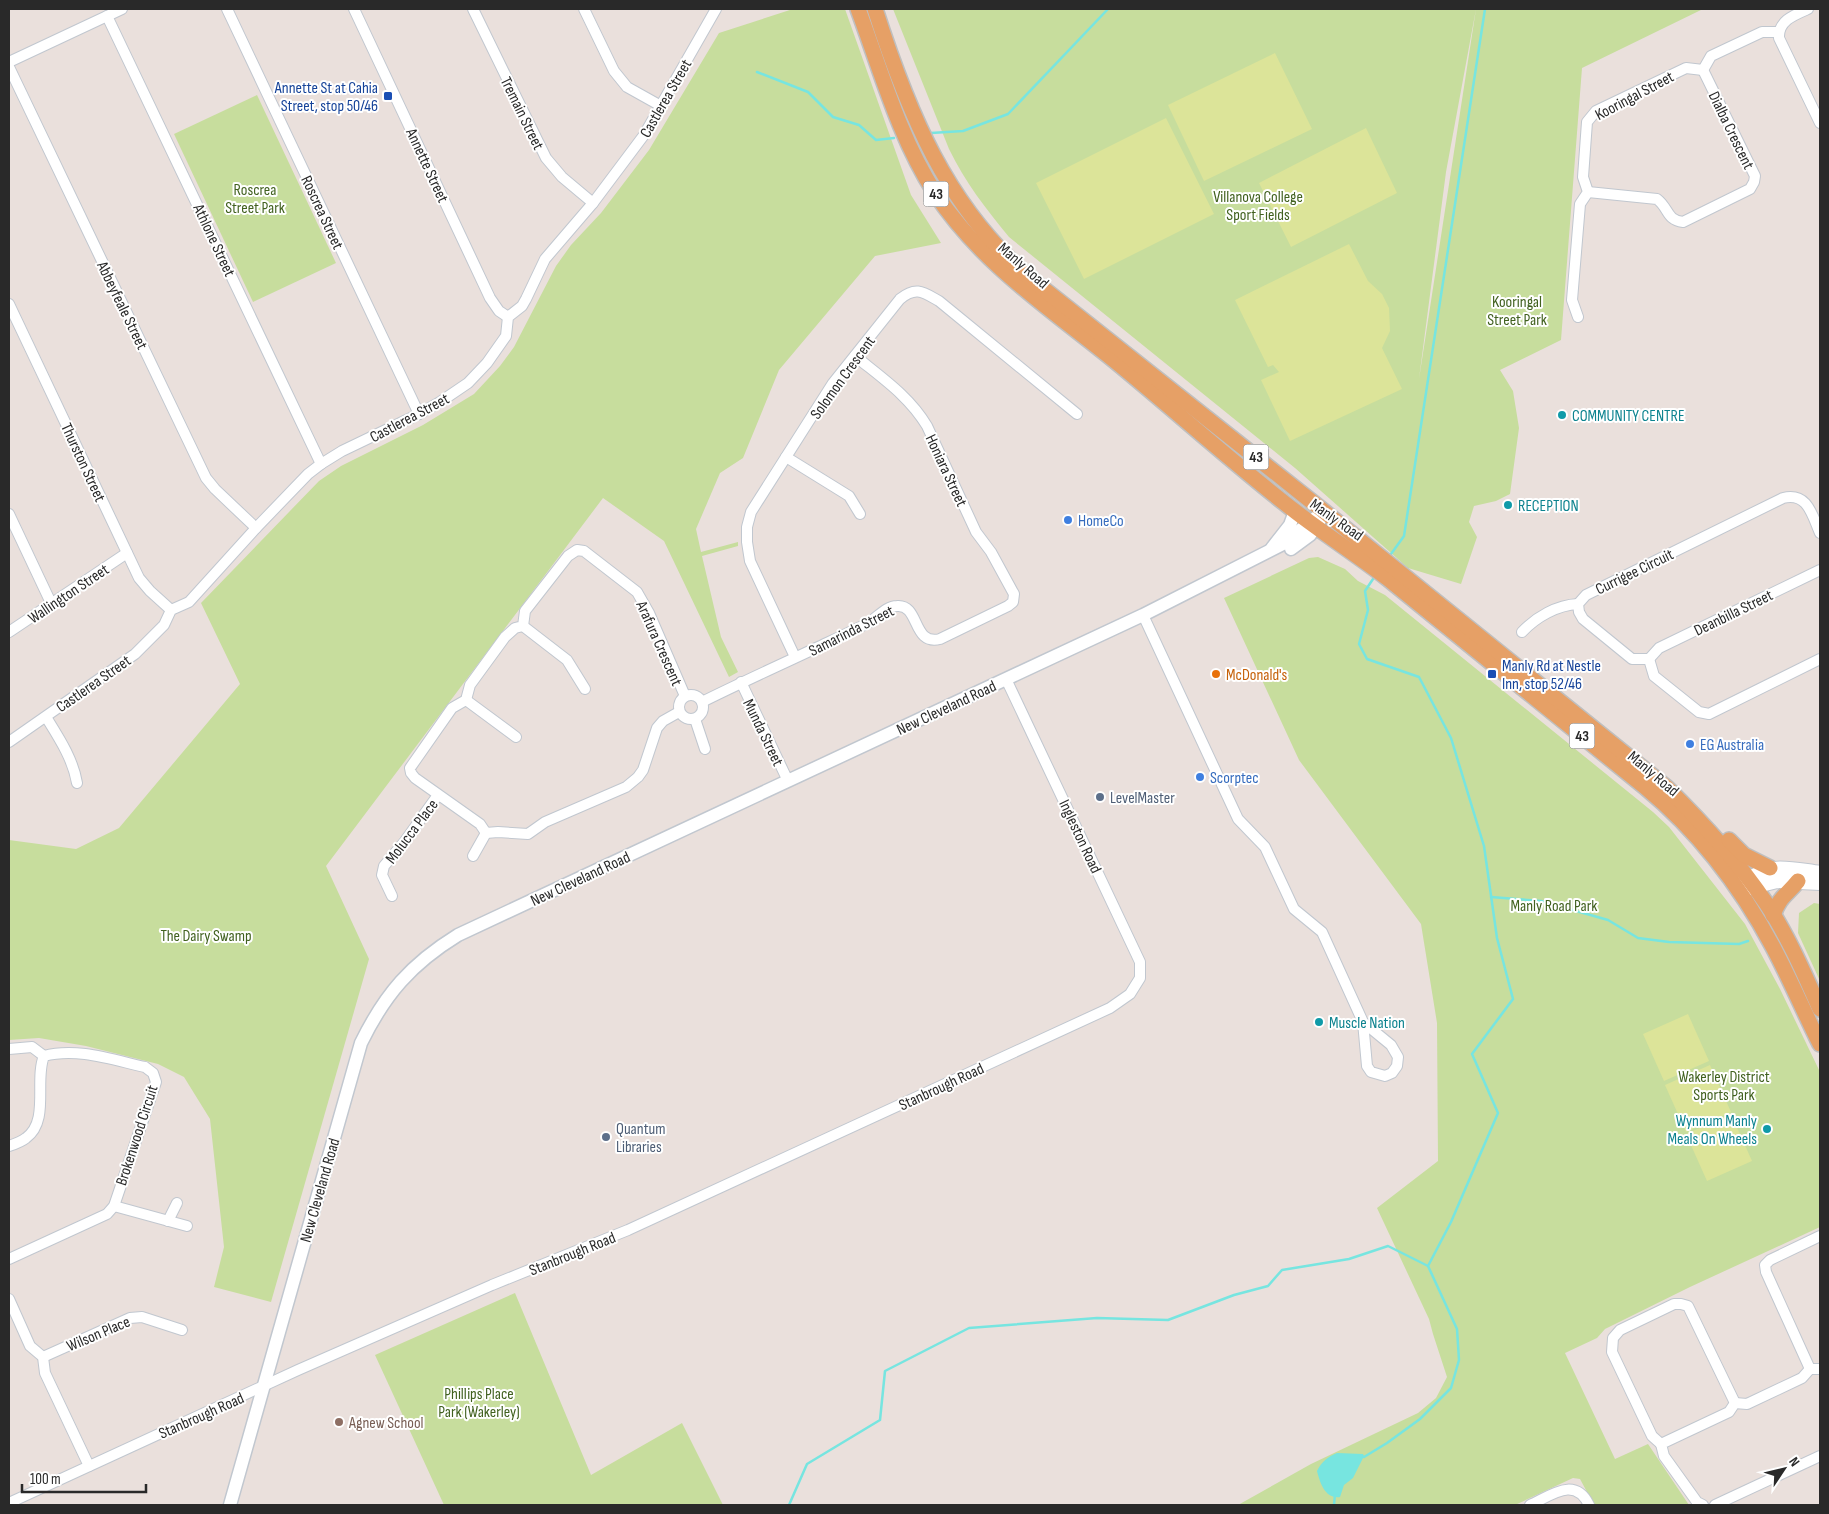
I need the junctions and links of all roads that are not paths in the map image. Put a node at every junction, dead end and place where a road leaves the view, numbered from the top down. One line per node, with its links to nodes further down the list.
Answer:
1 (122, 9): 10 (street)
2 (227, 9): 23 (street, Roscrea Street)
3 (354, 9): 20 (street, Annette Street)
4 (473, 9): 18 (street, Tremain Street)
5 (584, 9): 15 (street)
6 (716, 9): 15 (street, Castlerea Street)
7 (858, 9): 27 (main road, Manly Road / 43)
8 (875, 9): 28 (main road, Manly Road / 43)
9 (1808, 9): 11 (street)
10 (107, 16): 12 (street); 26 (street, Athlone Street)
11 (1779, 32): 14 (street); 16 (street)
12 (9, 62)
13 (9, 67): 32 (street, Abbeyfeale Street)
14 (1703, 70): 17 (street, Kooringal Street); 17 (street, Dialba Crescent)
15 (662, 106): 18 (street, Castlerea Street)
16 (1820, 122)
17 (1588, 192): 21 (street)
18 (593, 203): 20 (street, Castlerea Street)
19 (9, 304): 35 (street, Thurston Street)
20 (508, 317): 23 (street, Castlerea Street)
21 (1578, 318)
22 (855, 356): 24 (street, Solomon Crescent); 25 (street, Solomon Crescent); 37 (street, Honiara Street)
23 (418, 414): 26 (street, Castlerea Street)
24 (1077, 414)
25 (786, 457): 30 (street); 45 (street, Solomon Crescent)
26 (321, 464): 32 (street, Castlerea Street)
27 (1295, 511): 31 (main road, Manly Road / 43); 34 (street, New Cleveland Road)
28 (1324, 512): 31 (street, New Cleveland Road); 62 (main road, Manly Road / 43)
29 (9, 514): 38 (street)
30 (860, 514)
31 (1314, 525): 34 (street, New Cleveland Road); 71 (main road, Manly Road / 43)
32 (256, 528): 40 (street, Castlerea Street)
33 (1820, 533): 39 (street, Currigee Circuit)
34 (1269, 552): 41 (street, New Cleveland Road)
35 (127, 554): 38 (street, Wallington Street); 40 (street, Thurston Street)
36 (1820, 570): 46 (street, Deanbilla Street)
37 (1013, 602): 45 (street, Samarinda Street)
38 (51, 603): 43 (street, Wallington Street)
39 (1578, 604): 44 (street); 46 (street, Currigee Circuit)
40 (171, 610): 55 (street, Castlerea Street)
41 (1143, 615): 48 (street, New Cleveland Road); 76 (street)
42 (523, 626): 50 (street); 51 (street, Arafura Crescent); 52 (street)
43 (9, 632)
44 (1522, 632)
45 (795, 657): 49 (street, Samarinda Street)
46 (1649, 659): 47 (street)
47 (1820, 659)
48 (1006, 679): 60 (street, New Cleveland Road); 74 (street, Ingleston Road)
49 (741, 682): 53 (street, Samarinda Street); 60 (street, Munda Street)
50 (585, 689)
51 (685, 696): 53 (street); 54 (street)
52 (466, 700): 57 (street); 63 (street)
53 (702, 702): 56 (street)
54 (679, 712): 56 (street); 64 (street)
55 (46, 717): 58 (street, Castlerea Street); 61 (street)
56 (695, 719): 59 (street)
57 (516, 737)
58 (9, 742)
59 (705, 749)
60 (788, 781): 91 (street, New Cleveland Road)
61 (78, 784)
62 (1666, 788): 66 (main road); 69 (main road, Manly Road / 43)
63 (438, 794): 64 (street); 72 (street, Molucca Place)
64 (486, 833): 65 (street)
65 (473, 856)
66 (1770, 868): 67 (main road); 69 (main road)
67 (1820, 873)
68 (1798, 881): 69 (main road); 70 (main road); 73 (main road)
69 (1751, 882): 71 (main road); 73 (main road, Manly Road / 43)
70 (1820, 883)
71 (1737, 889): 77 (main road, Manly Road / 43)
72 (392, 896)
73 (1773, 915): 75 (main road, Manly Road / 43)
74 (1130, 994): 91 (street, Stanbrough Road)
75 (1820, 1008)
76 (1363, 1022): 76 (street)
77 (1820, 1044)
78 (9, 1049): 79 (street)
79 (44, 1056): 80 (street); 82 (street, Brokenwood Circuit)
80 (9, 1146)
81 (177, 1203): 83 (street)
82 (114, 1206): 83 (street); 86 (street, Brokenwood Circuit)
83 (168, 1221): 84 (street)
84 (187, 1226)
85 (1820, 1236): 90 (street)
86 (9, 1259)
87 (9, 1299): 89 (street)
88 (182, 1330): 89 (street, Wilson Place)
89 (43, 1357): 95 (street)
90 (1815, 1369): 92 (street)
91 (263, 1387): 95 (street, Stanbrough Road); 97 (street, New Cleveland Road)
92 (1735, 1403): 93 (street); 93 (street)
93 (1661, 1444): 100 (street)
94 (1820, 1456): 101 (street)
95 (89, 1466): 96 (street, Stanbrough Road)
96 (9, 1503)
97 (230, 1505)
98 (1530, 1505): 99 (street)
99 (1589, 1505)
100 (1703, 1505)
101 (1715, 1505)

